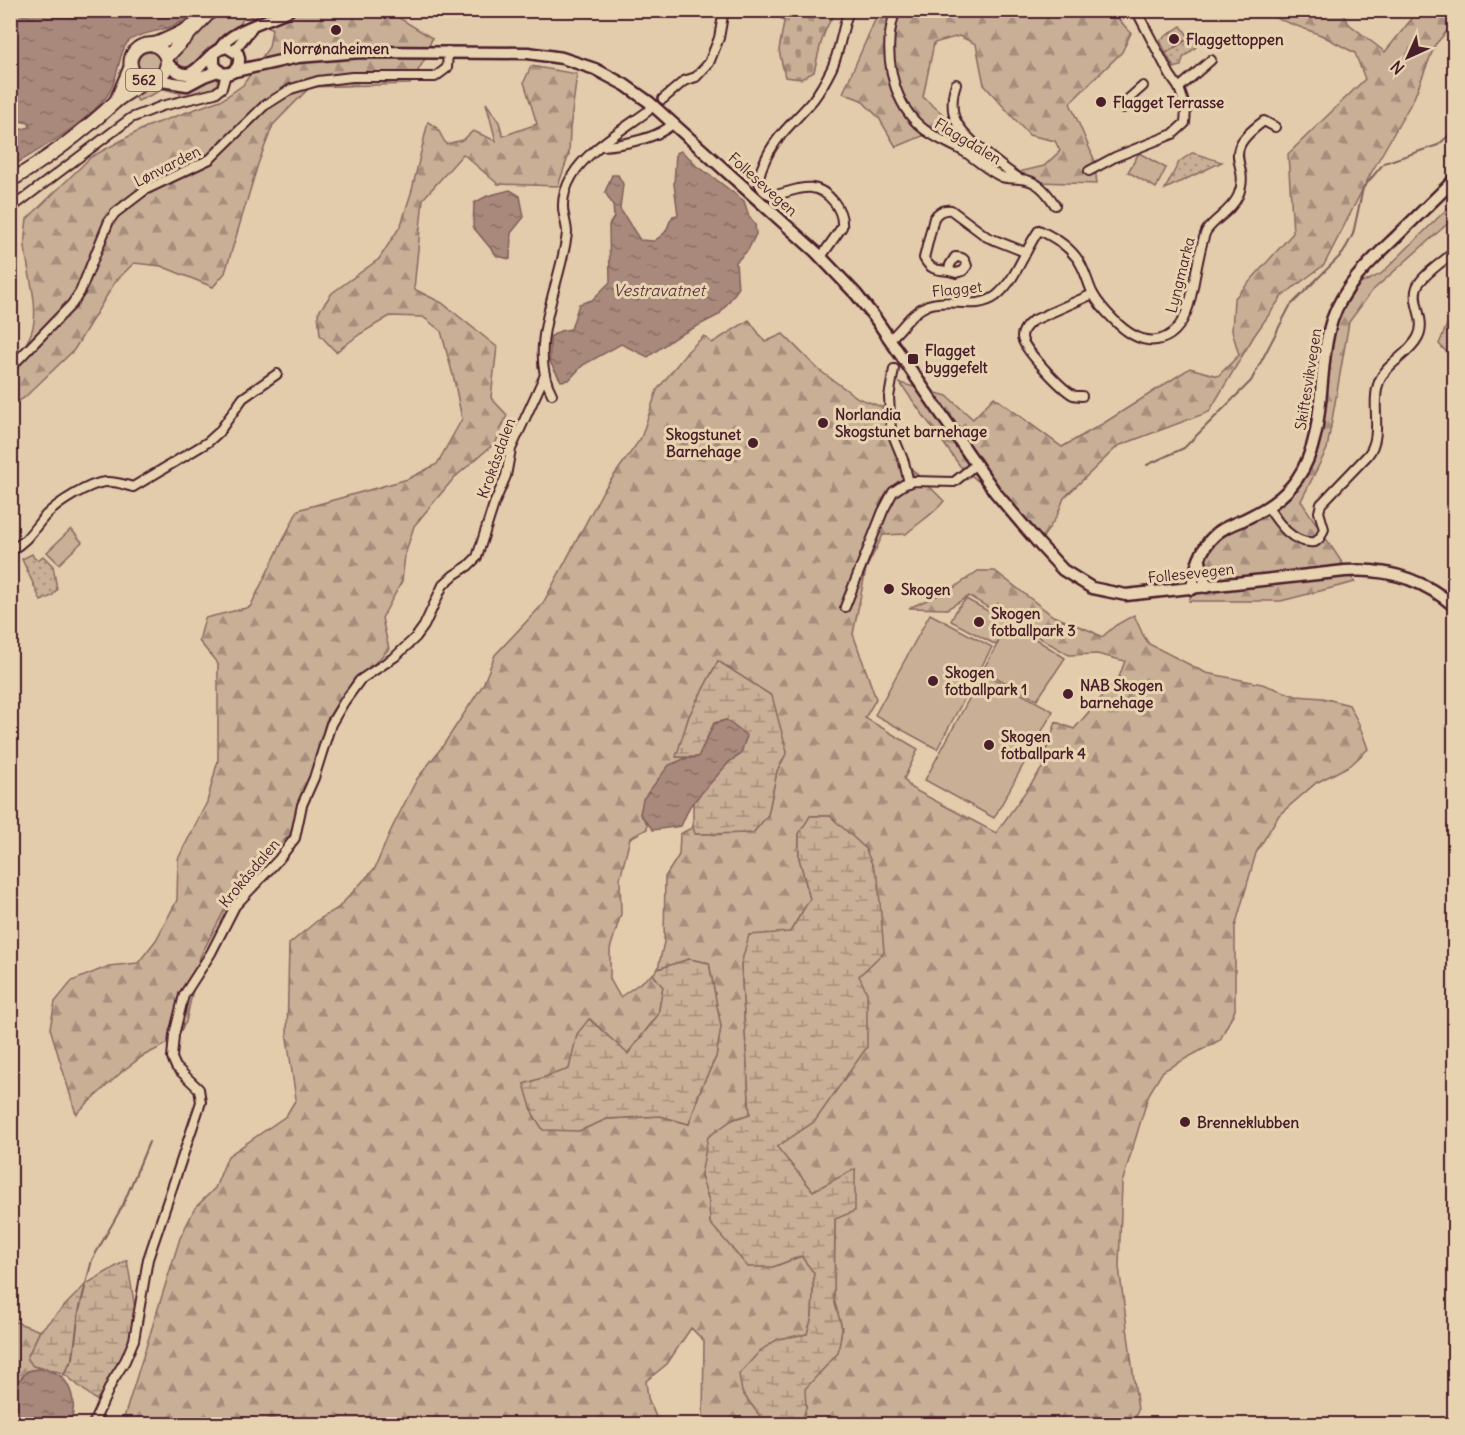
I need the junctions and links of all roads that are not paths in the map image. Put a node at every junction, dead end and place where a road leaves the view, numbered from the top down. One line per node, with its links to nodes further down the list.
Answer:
1 (212, 10): 7 (main road, 562)
2 (290, 10): 8 (street)
3 (724, 10): 22 (street)
4 (849, 10): 38 (street)
5 (896, 10): 30 (street, Flaggdalen)
6 (1136, 10): 21 (street)
7 (198, 23): 9 (main road, 562); 14 (main road, 562)
8 (253, 27): 10 (street); 12 (street)
9 (154, 45): 14 (main road, 562); 16 (main road, 562)
10 (217, 51): 12 (main road); 14 (main road); 17 (main road)
11 (448, 51): 15 (main road, Follesevegen); 26 (main road, Follesevegen); 42 (street, Lønvarden)
12 (236, 52): 15 (main road, Follesevegen); 17 (main road)
13 (1211, 60): 21 (street)
14 (167, 61): 18 (main road, 562)
15 (275, 61): 17 (main road, Follesevegen)
16 (131, 66): 18 (main road, 562); 23 (main road, 562)
17 (226, 72): 18 (main road, Follesevegen); 34 (street)
18 (151, 80): 23 (main road, 562)
19 (956, 84): 30 (street, Flaggdalen)
20 (1143, 86): 24 (street)
21 (1179, 88): 29 (street)
22 (663, 99)
23 (116, 102): 32 (main road, 562)
24 (1123, 108)
25 (648, 111): 28 (street, Krokåsdalen)
26 (673, 123): 28 (street); 38 (main road, Follesevegen)
27 (1275, 127): 40 (street, Lyngmarka)
28 (601, 147): 45 (street, Krokåsdalen)
29 (1089, 171)
30 (1020, 179): 33 (street, Flaggdalen)
31 (1455, 180): 50 (main road, Skiftesvikvegen)
32 (10, 181)
33 (1055, 205)
34 (10, 209)
35 (1039, 230): 36 (street, Flagget); 40 (street, Lyngmarka)
36 (1025, 252): 39 (street); 41 (street, Flagget)
37 (1455, 252): 50 (street)
38 (821, 257): 41 (main road, Follesevegen)
39 (950, 271)
40 (1093, 294): 47 (street)
41 (890, 339): 48 (main road, Follesevegen)
42 (10, 368)
43 (894, 369): 49 (street)
44 (277, 375): 51 (street)
45 (546, 375): 46 (street, Krokåsdalen); 57 (street, Krokåsdalen)
46 (552, 394)
47 (1082, 396)
48 (975, 465): 49 (street); 54 (main road, Follesevegen)
49 (909, 483): 56 (street)
50 (1268, 507): 52 (main road, Skiftesvikvegen)
51 (10, 551)
52 (1200, 561): 53 (main road); 54 (main road, Skiftesvikvegen)
53 (1206, 587): 54 (main road, Follesevegen); 55 (main road, Follesevegen)
54 (1192, 589)
55 (1455, 606)
56 (845, 607)
57 (93, 1425)

